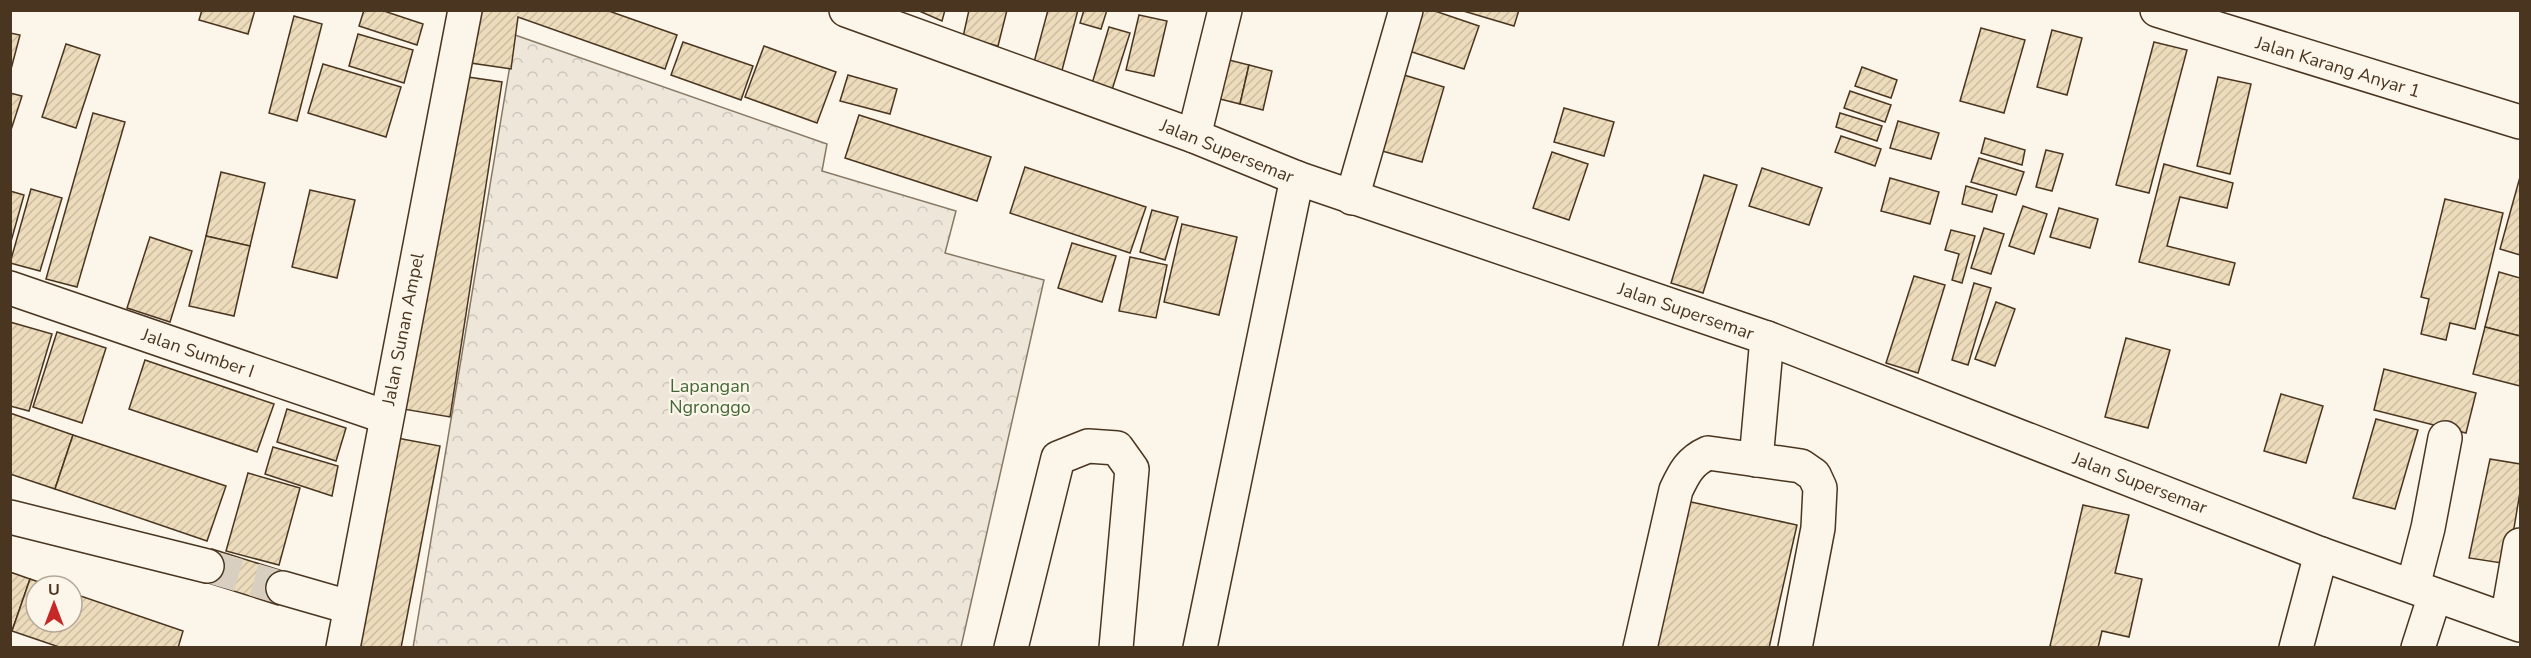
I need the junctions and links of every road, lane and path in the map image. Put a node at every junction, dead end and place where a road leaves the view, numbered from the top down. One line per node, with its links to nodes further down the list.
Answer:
1 (465, 10): 12 (street, Jalan Sunan Ampel)
2 (846, 10): 7 (street, Jalan Supersemar)
3 (1225, 10): 7 (street)
4 (1406, 10): 9 (street)
5 (2157, 10): 6 (street, Jalan Karang Anyar 1)
6 (2520, 122)
7 (1194, 136): 8 (street, Jalan Supersemar)
8 (1297, 178): 9 (street, Jalan Supersemar); 26 (street)
9 (1352, 198): 11 (street, Jalan Supersemar)
10 (10, 288): 12 (street, Jalan Sumber I)
11 (1767, 338): 14 (street); 17 (street, Jalan Supersemar)
12 (386, 417): 21 (street, Jalan Sunan Ampel)
13 (2445, 438): 20 (street)
14 (1756, 460): 27 (street); 28 (street)
15 (10, 517): 18 (street)
16 (2520, 545): 22 (street)
17 (2321, 554): 20 (street, Jalan Supersemar); 29 (street)
18 (207, 566)
19 (284, 588): 21 (street)
20 (2424, 590): 22 (street, Jalan Supersemar); 30 (street)
21 (349, 607): 23 (street, Jalan Sunan Ampel)
22 (2513, 623)
23 (343, 648)
24 (1011, 648): 25 (street)
25 (1116, 648)
26 (1200, 648)
27 (1640, 648)
28 (1795, 648)
29 (2296, 648)
30 (2418, 648)

